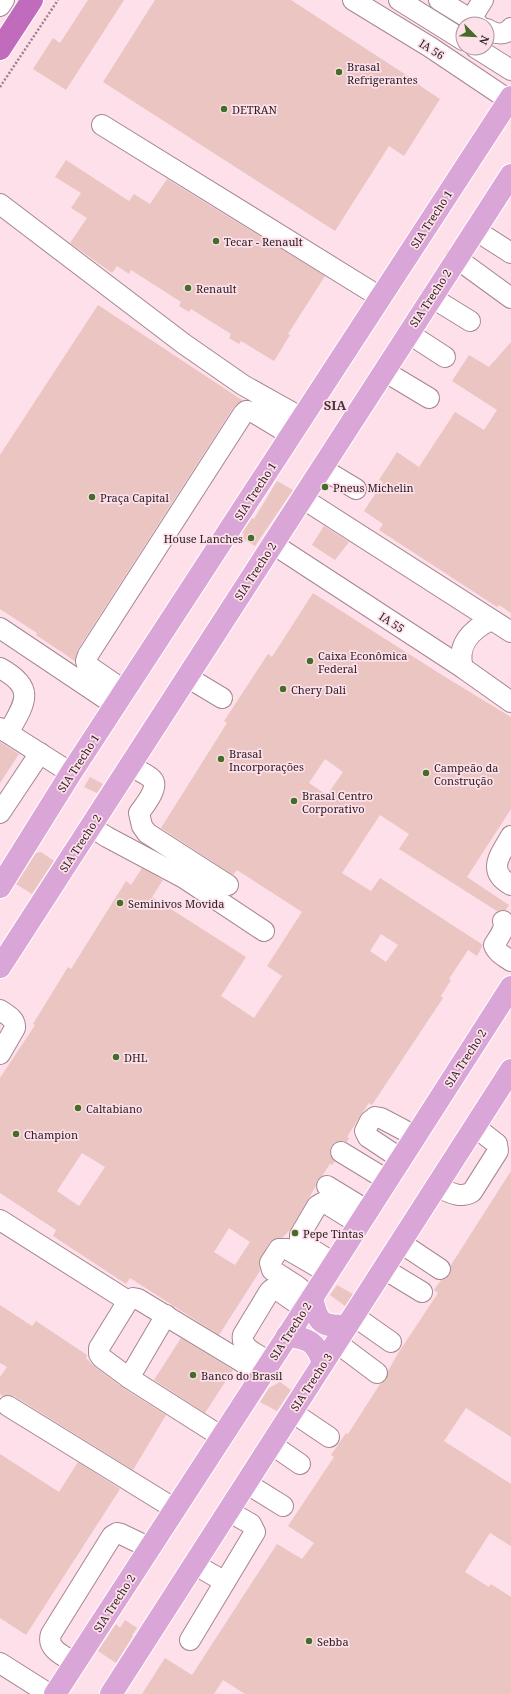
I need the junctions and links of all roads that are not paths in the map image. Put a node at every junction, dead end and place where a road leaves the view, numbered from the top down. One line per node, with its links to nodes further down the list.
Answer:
1 (4, 0): 7 (street)
2 (32, 0): 15 (highway)
3 (354, 0): 14 (street, IA 56)
4 (399, 0): 11 (street)
5 (440, 0): 8 (street)
6 (483, 0): 9 (street)
7 (0, 6)
8 (466, 16)
9 (480, 16)
10 (511, 28): 12 (street)
11 (445, 30): 13 (street); 14 (street)
12 (495, 31)
13 (455, 36)
14 (430, 47): 18 (street, IA 56)
15 (0, 49)
16 (489, 56): 17 (street)
17 (511, 70)
18 (510, 98): 25 (main road, SIA Trecho 1)
19 (102, 125): 25 (street)
20 (511, 175): 22 (main road, SIA Trecho 2)
21 (0, 204): 33 (street)
22 (475, 230): 23 (street); 24 (main road, SIA Trecho 2)
23 (511, 253)
24 (456, 258): 26 (main road, SIA Trecho 2); 27 (street)
25 (380, 297): 33 (main road, SIA Trecho 1)
26 (431, 298): 28 (street); 29 (main road, SIA Trecho 2)
27 (511, 298)
28 (470, 321)
29 (408, 333): 30 (street); 31 (main road, SIA Trecho 2)
30 (445, 357)
31 (384, 370): 32 (street); 34 (main road, SIA Trecho 2)
32 (430, 398)
33 (296, 427): 44 (main road, SIA Trecho 1); 44 (street)
34 (321, 468): 35 (street); 36 (main road, SIA Trecho 2)
35 (356, 488)
36 (302, 498): 37 (main road, SIA Trecho 2); 38 (street)
37 (272, 544): 42 (street, IA 55); 43 (main road, SIA Trecho 2)
38 (491, 620): 40 (street); 42 (street)
39 (0, 628): 44 (street)
40 (511, 632)
41 (0, 668): 47 (street)
42 (463, 668): 46 (street, IA 55)
43 (187, 677): 45 (street); 49 (main road, SIA Trecho 2)
44 (120, 698): 50 (main road, SIA Trecho 1)
45 (222, 698)
46 (511, 702)
47 (4, 731): 48 (street)
48 (40, 753): 50 (street); 51 (street)
49 (130, 766): 52 (main road, SIA Trecho 2); 54 (street)
50 (71, 773): 56 (main road, SIA Trecho 1)
51 (0, 813)
52 (91, 827): 58 (street); 60 (main road, SIA Trecho 2)
53 (509, 845): 55 (street)
54 (228, 885)
55 (511, 885)
56 (0, 887)
57 (503, 921): 59 (street)
58 (264, 931)
59 (511, 961)
60 (0, 967)
61 (511, 987): 66 (main road, SIA Trecho 2)
62 (0, 1010): 63 (street)
63 (0, 1054)
64 (511, 1070): 65 (main road, SIA Trecho 3)
65 (475, 1128): 71 (main road, SIA Trecho 3); 71 (street)
66 (415, 1136): 68 (main road, SIA Trecho 2); 68 (street)
67 (341, 1152): 69 (street)
68 (401, 1159): 69 (main road, SIA Trecho 2)
69 (387, 1180): 72 (main road, SIA Trecho 2)
70 (326, 1186): 72 (street)
71 (437, 1187): 74 (main road, SIA Trecho 3)
72 (363, 1217): 75 (main road, SIA Trecho 2); 75 (street)
73 (0, 1220): 79 (street)
74 (401, 1243): 76 (main road, SIA Trecho 3); 77 (street)
75 (331, 1268): 80 (main road, SIA Trecho 2); 80 (street)
76 (384, 1269): 78 (street); 82 (main road, SIA Trecho 3)
77 (440, 1269)
78 (422, 1292)
79 (128, 1301): 81 (street); 88 (street)
80 (308, 1303): 82 (main road); 83 (main road, SIA Trecho 2); 86 (street)
81 (166, 1315): 86 (street); 88 (street)
82 (346, 1328): 84 (street); 85 (main road, SIA Trecho 3); 87 (street)
83 (287, 1336): 85 (main road); 86 (main road, SIA Trecho 2)
84 (391, 1342)
85 (323, 1363): 90 (main road, SIA Trecho 3)
86 (266, 1368): 91 (main road, SIA Trecho 2)
87 (377, 1373)
88 (129, 1378): 91 (street)
89 (8, 1406): 97 (street)
90 (292, 1412): 92 (street); 93 (main road, SIA Trecho 3)
91 (222, 1437): 97 (main road, SIA Trecho 2)
92 (329, 1437)
93 (271, 1444): 94 (street); 95 (main road, SIA Trecho 3)
94 (300, 1464)
95 (246, 1483): 96 (street); 98 (main road, SIA Trecho 3)
96 (283, 1506)
97 (175, 1509): 99 (main road, SIA Trecho 2)
98 (228, 1511): 100 (main road, SIA Trecho 3); 101 (street)
99 (150, 1548): 104 (main road, SIA Trecho 2); 104 (street)
100 (194, 1564): 101 (street); 107 (main road, SIA Trecho 3)
101 (225, 1582): 102 (street)
102 (190, 1640)
103 (0, 1663): 105 (street)
104 (75, 1663): 106 (main road, SIA Trecho 2)
105 (49, 1694)
106 (55, 1694)
107 (111, 1694)

